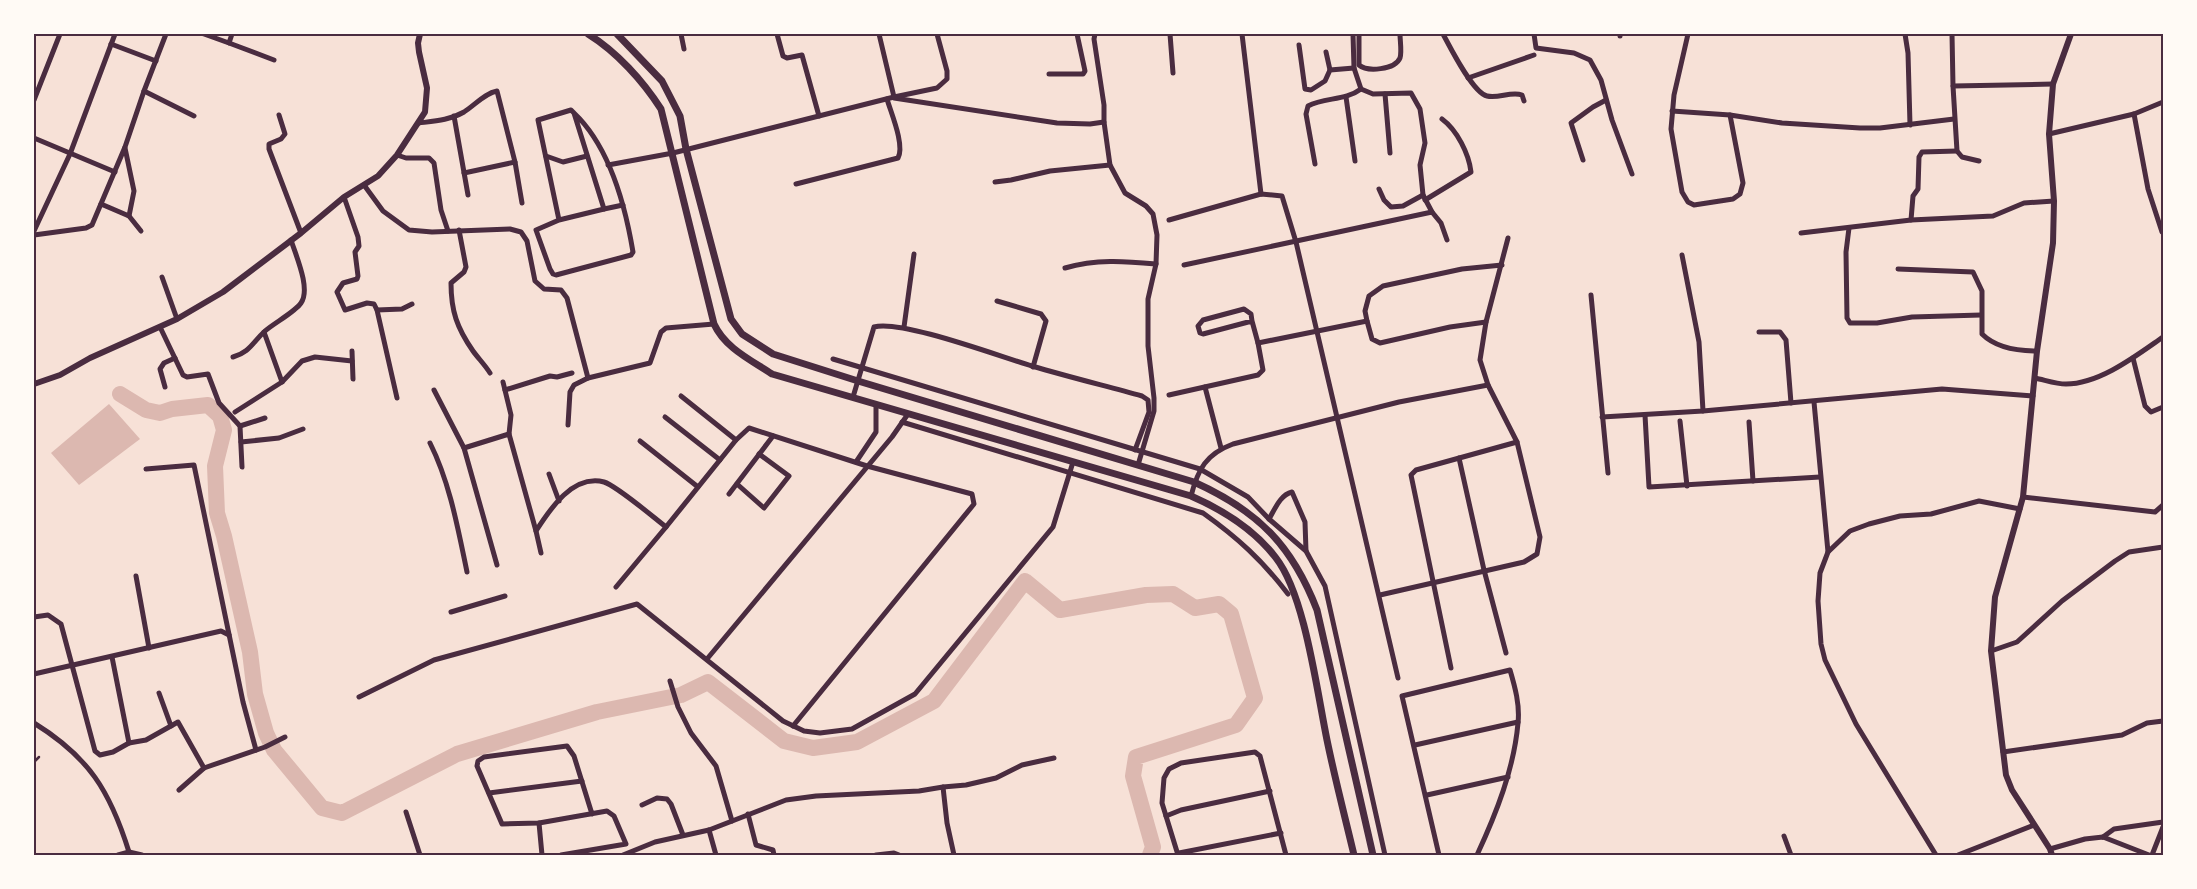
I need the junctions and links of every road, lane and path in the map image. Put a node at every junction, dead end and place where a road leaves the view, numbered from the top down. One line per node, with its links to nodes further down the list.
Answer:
1 (60, 34): 46 (street)
2 (115, 34): 27 (street)
3 (166, 34): 33 (street)
4 (204, 34): 26 (street)
5 (232, 34): 26 (street)
6 (420, 34): 61 (street)
7 (588, 34): 68 (main road)
8 (617, 34): 66 (main road)
9 (681, 34): 29 (street)
10 (777, 34): 57 (street)
11 (879, 34): 45 (street)
12 (937, 34): 45 (street)
13 (1077, 34): 36 (street)
14 (1095, 34): 60 (street)
15 (1170, 34): 37 (street)
16 (1242, 34): 89 (street)
17 (1353, 34): 34 (street)
18 (1358, 34): 19 (street)
19 (1400, 34)
20 (1443, 34): 38 (street)
21 (1534, 34): 47 (street)
22 (1688, 34): 50 (street)
23 (1904, 34): 62 (street)
24 (1952, 34): 40 (street)
25 (2071, 34): 39 (street)
26 (229, 43): 32 (street)
27 (111, 44): 33 (street); 70 (street)
28 (1299, 45): 35 (street)
29 (684, 49)
30 (1326, 52): 35 (street)
31 (1534, 55): 38 (street)
32 (274, 60)
33 (156, 62): 42 (street)
34 (1354, 68): 35 (street); 41 (street)
35 (1330, 70)
36 (1049, 74)
37 (1173, 74)
38 (1468, 78): 48 (street)
39 (2053, 84): 40 (street); 63 (street)
40 (1953, 86): 59 (street)
41 (1361, 89): 43 (street); 44 (street)
42 (144, 91): 55 (street); 65 (street)
43 (1385, 94): 69 (street); 91 (street)
44 (1346, 97): 75 (street); 78 (street)
45 (891, 98): 57 (street); 60 (street); 85 (street)
46 (34, 100)
47 (1606, 100): 74 (street); 83 (street)
48 (1524, 101)
49 (2163, 102): 52 (street)
50 (1672, 111): 54 (street); 54 (street)
51 (574, 113): 72 (street); 73 (street); 79 (street)
52 (2134, 114): 63 (street); 106 (street)
53 (279, 115): 108 (street)
54 (1730, 115): 62 (street)
55 (194, 116)
56 (454, 116): 61 (street); 77 (street); 82 (street)
57 (819, 116): 66 (street)
58 (1442, 119): 91 (street)
59 (1954, 119): 62 (street); 67 (street)
60 (1104, 122): 80 (street)
61 (419, 123): 71 (street)
62 (1910, 125)
63 (2049, 134): 92 (street)
64 (34, 138): 70 (street)
65 (125, 147): 81 (street); 98 (street)
66 (686, 149): 68 (street); 153 (main road)
67 (1956, 151): 76 (street); 101 (street)
68 (673, 153): 79 (street); 131 (main road)
69 (1390, 153)
70 (70, 154): 81 (street); 107 (street)
71 (397, 154): 86 (street); 105 (street)
72 (546, 156): 73 (street); 99 (street)
73 (587, 156): 96 (street)
74 (1583, 160)
75 (1356, 161)
76 (1979, 161)
77 (515, 162): 82 (street); 93 (street)
78 (1315, 164)
79 (608, 165): 95 (street)
80 (1110, 165): 84 (street); 116 (street)
81 (115, 172): 94 (street)
82 (464, 173): 88 (street)
83 (1632, 174)
84 (994, 182)
85 (796, 184)
86 (364, 185): 90 (street); 105 (street)
87 (1379, 189): 91 (street)
88 (468, 194)
89 (1261, 194): 100 (street); 113 (street)
90 (344, 197): 108 (street); 125 (street)
91 (1424, 197): 97 (street)
92 (2054, 201): 101 (street); 140 (street)
93 (522, 203)
94 (101, 204): 98 (street); 107 (street)
95 (623, 205): 96 (street); 99 (street)
96 (604, 210): 99 (street)
97 (1432, 212): 112 (street); 113 (street)
98 (129, 216): 103 (street)
99 (559, 220)
100 (1169, 220)
101 (1911, 220): 102 (street)
102 (1849, 228): 109 (street); 126 (street)
103 (141, 230)
104 (459, 230): 105 (street); 148 (street); 150 (street)
105 (448, 231)
106 (2162, 232)
107 (34, 233)
108 (301, 233): 111 (street)
109 (1800, 233)
110 (1508, 238): 118 (street)
111 (291, 240): 127 (street); 134 (street)
112 (1447, 240)
113 (1296, 242): 117 (street); 135 (street)
114 (914, 254): 133 (street)
115 (1682, 255): 171 (street)
116 (1156, 264): 119 (street); 195 (street)
117 (1184, 265)
118 (1502, 265): 128 (street); 130 (street)
119 (1065, 268)
120 (1898, 270): 126 (street)
121 (162, 277): 127 (street)
122 (1591, 295): 175 (street)
123 (997, 301): 146 (street)
124 (412, 304): 125 (street)
125 (377, 310): 166 (street)
126 (1981, 315): 140 (street)
127 (177, 319): 132 (street)
128 (1367, 320): 130 (street); 135 (street)
129 (1252, 321): 129 (street); 138 (street)
130 (1486, 322): 157 (street)
131 (714, 324): 150 (street); 165 (main road)
132 (160, 326): 142 (street); 156 (street)
133 (904, 327): 146 (street); 147 (street)
134 (264, 332): 141 (street); 154 (street)
135 (1316, 332): 138 (street); 178 (street)
136 (1758, 332): 168 (street)
137 (2163, 337): 143 (street)
138 (1258, 343): 159 (street)
139 (352, 351): 145 (street)
140 (2037, 351): 151 (street)
141 (233, 357)
142 (175, 358): 158 (street); 183 (street)
143 (2133, 358): 151 (street); 170 (street)
144 (834, 359): 147 (street)
145 (352, 361): 152 (street); 154 (street)
146 (1033, 366): 194 (street)
147 (862, 369): 153 (street); 194 (street)
148 (490, 373)
149 (572, 373): 161 (street)
150 (588, 378): 182 (street)
151 (2035, 378): 164 (street)
152 (353, 379)
153 (858, 381): 165 (street); 201 (main road)
154 (282, 382): 172 (street)
155 (503, 382): 161 (street)
156 (34, 384)
157 (1488, 385): 178 (street); 190 (street)
158 (165, 387)
159 (1204, 387): 162 (street); 193 (street)
160 (434, 390): 192 (street)
161 (505, 390): 185 (street)
162 (1169, 395)
163 (681, 396): 187 (street)
164 (2033, 396): 167 (street); 217 (street)
165 (853, 397): 169 (main road)
166 (397, 398)
167 (1814, 402): 168 (street); 209 (street)
168 (1791, 403): 171 (street)
169 (876, 405): 173 (main road); 199 (street)
170 (2163, 407)
171 (1704, 411): 174 (street)
172 (235, 412)
173 (908, 414): 179 (street); 200 (main road)
174 (1645, 415): 175 (street); 213 (street)
175 (1602, 417): 207 (street)
176 (265, 418): 183 (street)
177 (665, 418): 198 (street)
178 (1336, 418): 193 (street); 235 (street)
179 (902, 422): 202 (street); 206 (street)
180 (1680, 422): 213 (street)
181 (1749, 422): 210 (street)
182 (568, 425)
183 (240, 426): 188 (street)
184 (303, 429): 188 (street)
185 (509, 434): 192 (street); 223 (street)
186 (773, 436): 187 (street); 196 (street); 199 (street)
187 (736, 440): 198 (street)
188 (241, 442): 203 (street)
189 (640, 442): 214 (street)
190 (1517, 442): 197 (street); 229 (street)
191 (430, 443): 230 (street)
192 (464, 448): 228 (street)
193 (1221, 448): 205 (street)
194 (1135, 450): 195 (street)
195 (1142, 452): 201 (street); 205 (street)
196 (760, 454): 212 (street); 212 (street)
197 (1459, 458): 229 (street); 232 (street)
198 (720, 460): 214 (street)
199 (856, 462): 202 (street)
200 (1073, 462): 206 (street); 216 (main road)
201 (1138, 465): 211 (main road)
202 (868, 466): 244 (street); 256 (street)
203 (242, 467)
204 (146, 469): 239 (street)
205 (1200, 469): 211 (street); 221 (street)
206 (1071, 472): 234 (street); 256 (street)
207 (1608, 473)
208 (549, 474): 218 (street)
209 (1820, 477): 210 (street); 226 (street)
210 (1753, 481): 213 (street)
211 (1194, 482): 216 (street); 305 (main road)
212 (737, 484): 215 (street)
213 (1687, 486)
214 (698, 487): 222 (street)
215 (729, 494)
216 (1191, 496): 304 (main road)
217 (2023, 497): 219 (street); 220 (street)
218 (558, 501): 222 (street); 223 (street)
219 (2163, 506)
220 (2020, 509): 226 (street); 241 (street)
221 (1269, 519): 225 (street); 225 (street)
222 (666, 527): 233 (street)
223 (536, 531): 227 (street)
224 (2163, 547): 241 (street)
225 (1306, 550): 306 (street)
226 (1828, 552): 310 (street)
227 (541, 553)
228 (497, 565)
229 (1484, 570): 232 (street); 242 (street)
230 (467, 572)
231 (136, 576): 240 (street)
232 (1432, 582): 235 (street); 246 (street)
233 (616, 587)
234 (1288, 594)
235 (1380, 595): 248 (street)
236 (504, 596): 237 (street)
237 (451, 612)
238 (34, 617): 245 (street)
239 (229, 635): 240 (street); 260 (street)
240 (149, 648): 243 (street)
241 (1991, 650): 261 (street)
242 (1506, 653)
243 (112, 657): 245 (street); 258 (street)
244 (707, 660): 251 (street); 256 (street)
245 (72, 666): 247 (street); 258 (street)
246 (1451, 668)
247 (34, 674)
248 (1398, 678)
249 (670, 681): 278 (street)
250 (159, 693): 255 (street)
251 (359, 697)
252 (2163, 721): 261 (street)
253 (1518, 722): 259 (street); 259 (street); 266 (street)
254 (34, 723): 288 (street)
255 (171, 726): 258 (street); 265 (street)
256 (793, 726)
257 (285, 737): 260 (street)
258 (130, 743)
259 (1415, 745): 272 (street)
260 (256, 750): 265 (street)
261 (2003, 752): 281 (street)
262 (39, 758): 264 (lane)
263 (1054, 758): 268 (street)
264 (34, 762)
265 (204, 768): 269 (street)
266 (1508, 777): 272 (street); 308 (street)
267 (582, 781): 271 (street); 271 (street); 275 (street)
268 (943, 787): 276 (street); 302 (street)
269 (179, 790)
270 (1270, 791): 277 (street); 277 (street); 284 (street)
271 (489, 793): 280 (street)
272 (1427, 795): 307 (street)
273 (642, 805): 285 (street)
274 (406, 812): 294 (street)
275 (592, 814): 280 (street); 290 (street)
276 (748, 814): 278 (street); 299 (street)
277 (1166, 816): 291 (street)
278 (732, 821): 283 (street)
279 (2163, 822): 287 (street)
280 (539, 823): 295 (street)
281 (2034, 825): 289 (street); 311 (street)
282 (2163, 827): 312 (street)
283 (709, 830): 285 (street); 298 (street)
284 (1281, 833): 291 (street); 303 (street)
285 (683, 835): 297 (street)
286 (1784, 836): 309 (street)
287 (2103, 837): 289 (street); 312 (street)
288 (129, 852): 292 (street); 293 (street)
289 (2051, 852)
290 (579, 854): 296 (street)
291 (1179, 854)
292 (118, 855)
293 (142, 855)
294 (420, 855)
295 (542, 855)
296 (561, 855)
297 (623, 855)
298 (716, 855)
299 (774, 855)
300 (876, 855): 301 (street)
301 (899, 855)
302 (954, 855)
303 (1286, 855)
304 (1354, 855)
305 (1373, 855)
306 (1385, 855)
307 (1439, 855)
308 (1477, 855)
309 (1791, 855)
310 (1936, 855)
311 (1958, 855)
312 (2151, 855)

